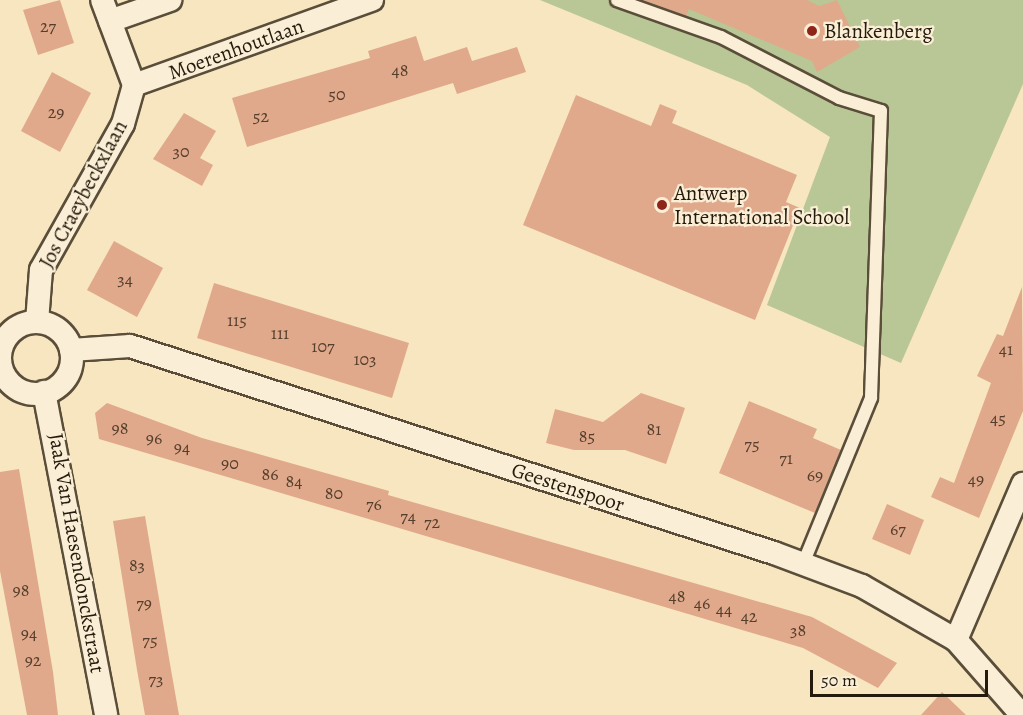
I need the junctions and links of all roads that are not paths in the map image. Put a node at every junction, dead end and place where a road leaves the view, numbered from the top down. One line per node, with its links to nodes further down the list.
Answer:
1 (170, 0): 4 (street)
2 (372, 0): 5 (street, Moerenhoutlaan)
3 (617, 0): 11 (lane)
4 (106, 10): 5 (street)
5 (134, 85): 6 (street, Jos Craeybeckxlaan)
6 (37, 322): 7 (street); 8 (street)
7 (71, 350): 9 (street); 11 (street, Geestenspoor)
8 (3, 377): 9 (street)
9 (44, 392): 14 (street, Jaak Van Haesendonckstraat)
10 (1023, 484): 12 (street)
11 (803, 564): 12 (street, Geestenspoor)
12 (956, 640): 13 (street, Geestenspoor)
13 (1017, 713)
14 (106, 715)

